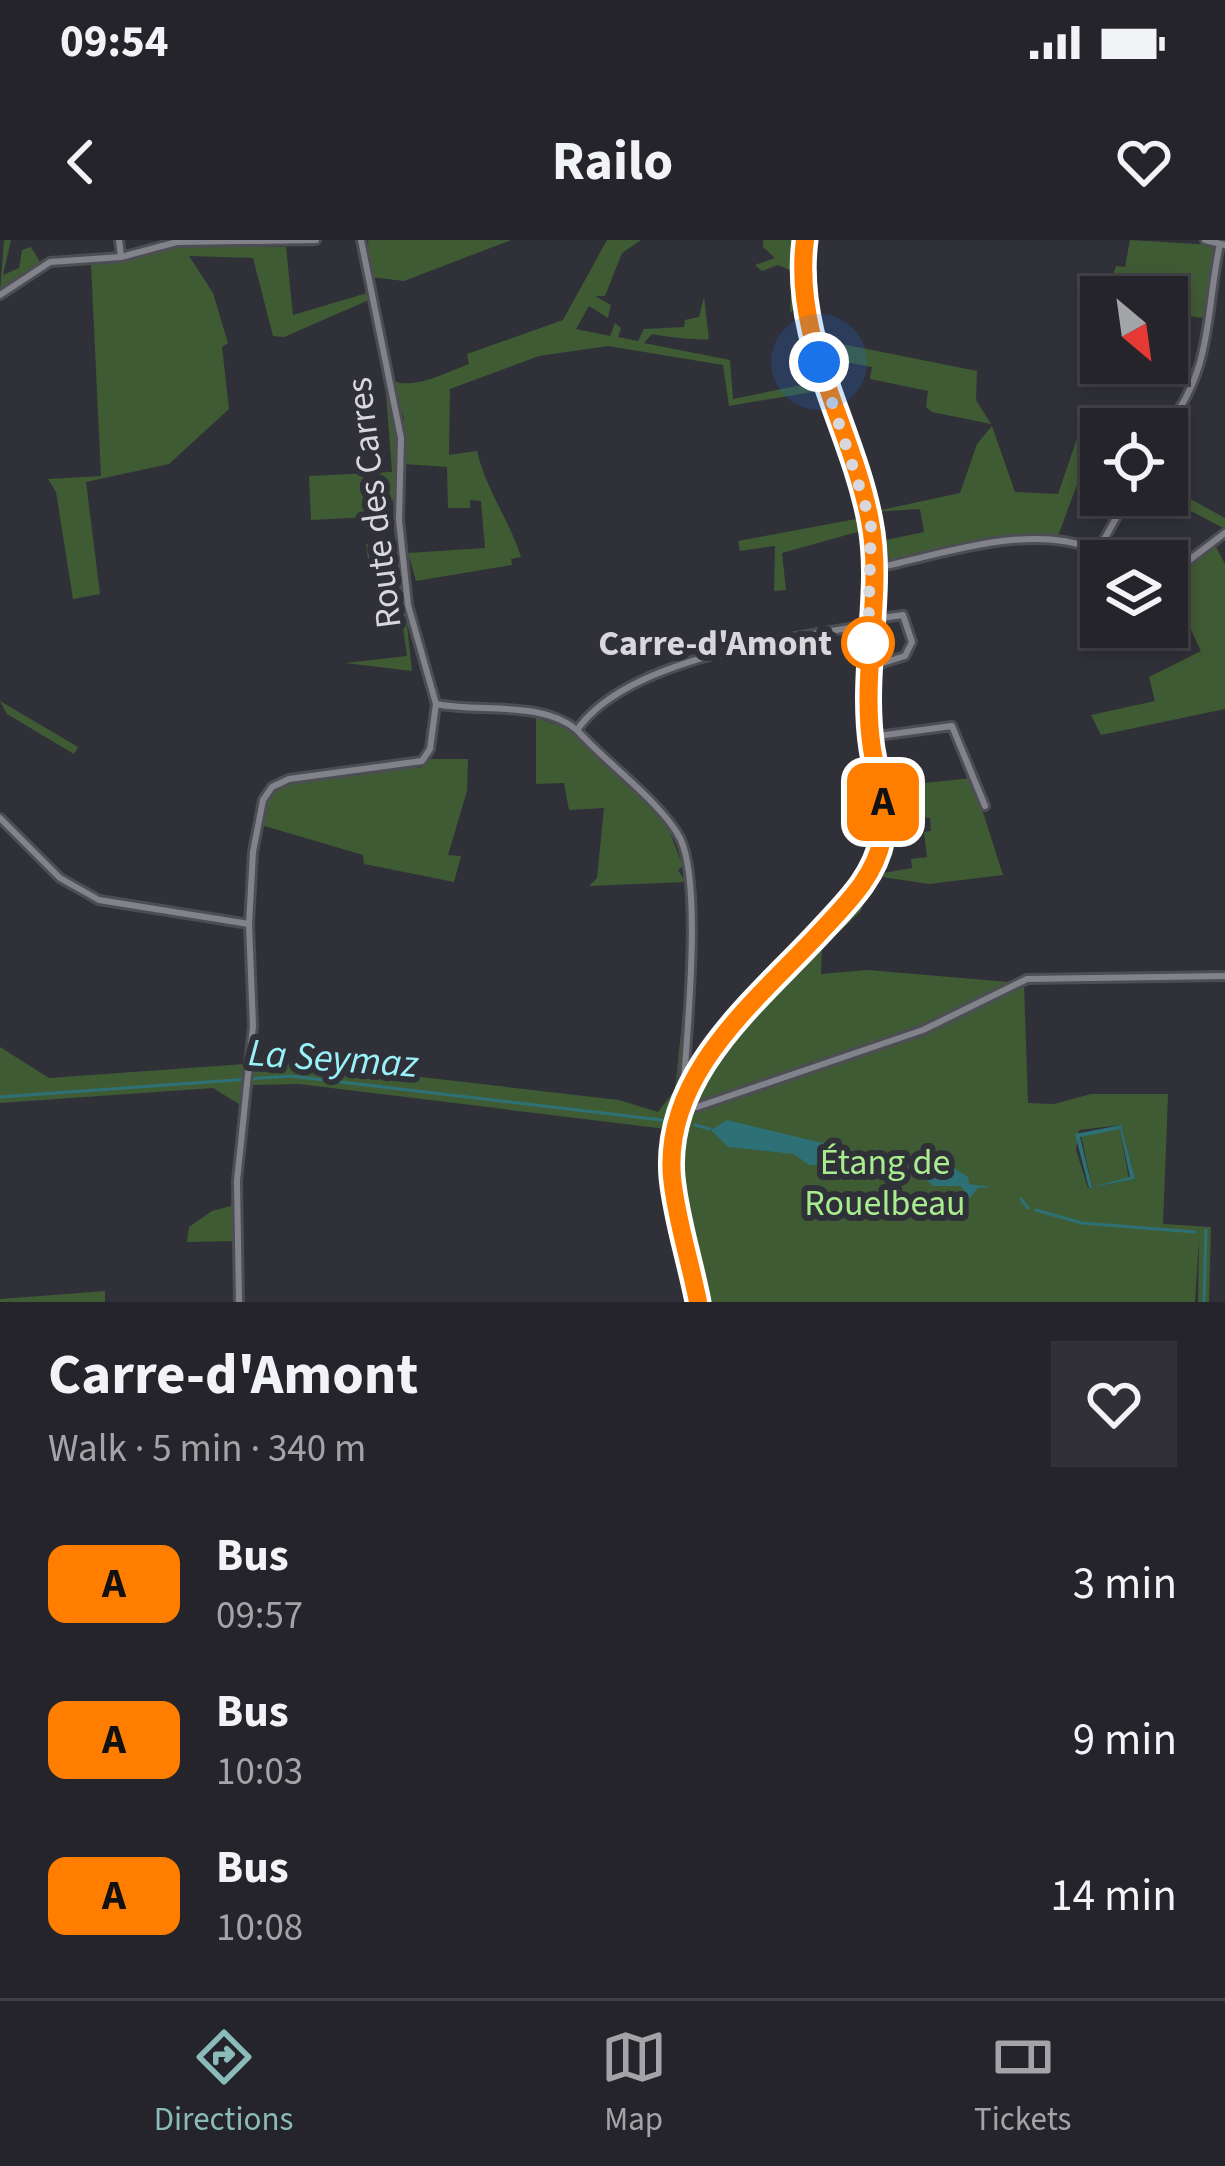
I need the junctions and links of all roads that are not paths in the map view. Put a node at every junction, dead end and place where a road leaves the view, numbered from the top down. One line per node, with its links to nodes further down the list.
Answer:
1 (119, 240): 7 (street)
2 (316, 240): 7 (street)
3 (362, 240): 16 (street, Route des Carres)
4 (805, 240): 13 (street)
5 (1205, 240): 6 (street)
6 (1222, 244): 9 (street)
7 (121, 257): 8 (street)
8 (0, 295)
9 (1181, 408)
10 (1225, 533): 12 (street)
11 (1080, 544): 13 (street)
12 (1188, 561)
13 (872, 569): 14 (street)
14 (868, 622): 15 (street); 15 (street); 17 (street)
15 (867, 668): 20 (street)
16 (436, 704): 18 (street); 23 (street)
17 (591, 712): 18 (street); 19 (street)
18 (561, 719): 19 (street)
19 (577, 730): 25 (street)
20 (870, 737): 21 (street); 26 (street)
21 (985, 806)
22 (0, 818): 23 (street)
23 (249, 924): 28 (street)
24 (1225, 976): 27 (street)
25 (686, 1057): 26 (street); 27 (street)
26 (703, 1064): 27 (street)
27 (681, 1103): 29 (street)
28 (239, 1302)
29 (698, 1302)

